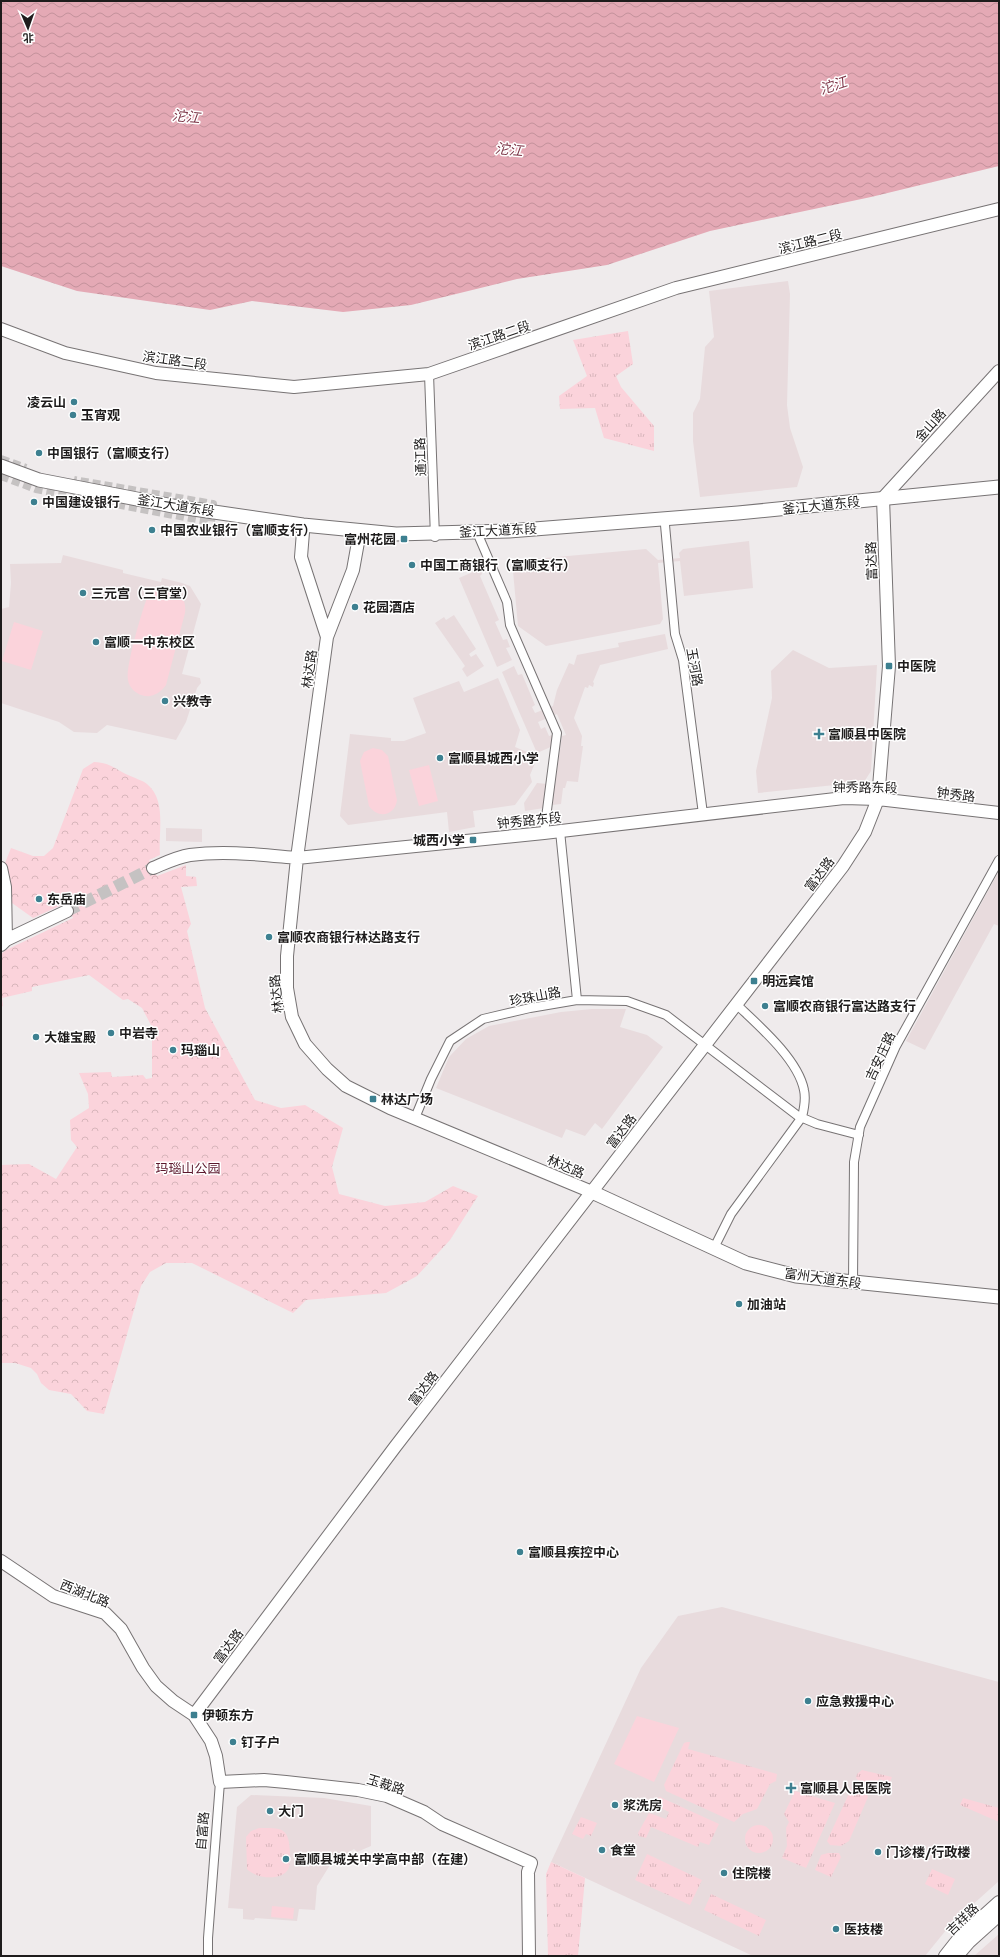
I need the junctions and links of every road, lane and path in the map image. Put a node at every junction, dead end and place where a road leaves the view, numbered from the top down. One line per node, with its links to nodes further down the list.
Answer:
1 (999, 209): 4 (street, 滨江路二段)
2 (1, 329): 4 (street, 滨江路二段)
3 (999, 371): 9 (street, 金山路)
4 (429, 374): 13 (street, 通江路)
5 (1, 466): 12 (main road, 釜江大道东段)
6 (1, 473): 11 (main road, 釜江大道东段)
7 (999, 487): 9 (main road, 釜江大道东段)
8 (999, 494): 9 (main road, 釜江大道东段)
9 (883, 502): 10 (main road, 釜江大道东段); 13 (main road, 釜江大道东段); 16 (street, 富达路)
10 (665, 525): 14 (main road, 釜江大道东段); 19 (street, 玉河路)
11 (303, 532): 12 (main road, 釜江大道东段); 15 (street)
12 (360, 534): 13 (main road, 釜江大道东段); 15 (street)
13 (435, 536): 14 (main road, 釜江大道东段)
14 (480, 537): 21 (street)
15 (327, 637): 22 (street, 林达路)
16 (878, 799): 17 (street, 钟秀路东段); 19 (street, 钟秀路东段); 29 (street, 富达路)
17 (910, 802): 18 (street, 钟秀路)
18 (999, 813)
19 (703, 814): 20 (street, 钟秀路东段)
20 (560, 831): 21 (street, 钟秀路东段); 28 (street)
21 (544, 833): 22 (street, 钟秀路东段)
22 (297, 858): 25 (street, 钟秀路东段); 31 (street, 林达路)
23 (999, 860): 33 (street, 吉安庄路)
24 (1, 868): 27 (street)
25 (153, 868)
26 (67, 911): 27 (street)
27 (3, 943)
28 (577, 1000): 30 (street, 珍珠山路); 31 (street, 珍珠山路)
29 (736, 1004): 30 (street, 富达路); 32 (street)
30 (705, 1044): 32 (street, 珍珠山路); 34 (street, 富达路)
31 (415, 1118): 34 (street, 林达路)
32 (802, 1118): 33 (street, 珍珠山路); 35 (street)
33 (859, 1135): 36 (street, 吉安庄路)
34 (592, 1192): 35 (main road, 富州大道东段); 39 (street, 富达路)
35 (714, 1248): 36 (main road, 富州大道东段)
36 (853, 1282): 37 (main road, 富州大道东段)
37 (999, 1297)
38 (1, 1561): 39 (street, 西湖北路)
39 (194, 1715): 40 (street, 自富路)
40 (220, 1782): 41 (street, 玉裁路); 44 (street, 自富路)
41 (531, 1863): 45 (street); 46 (street)
42 (999, 1902): 47 (street, 吉祥路)
43 (999, 1915): 48 (street, 吉祥路)
44 (208, 1956)
45 (529, 1956)
46 (536, 1956)
47 (945, 1956)
48 (957, 1956)

